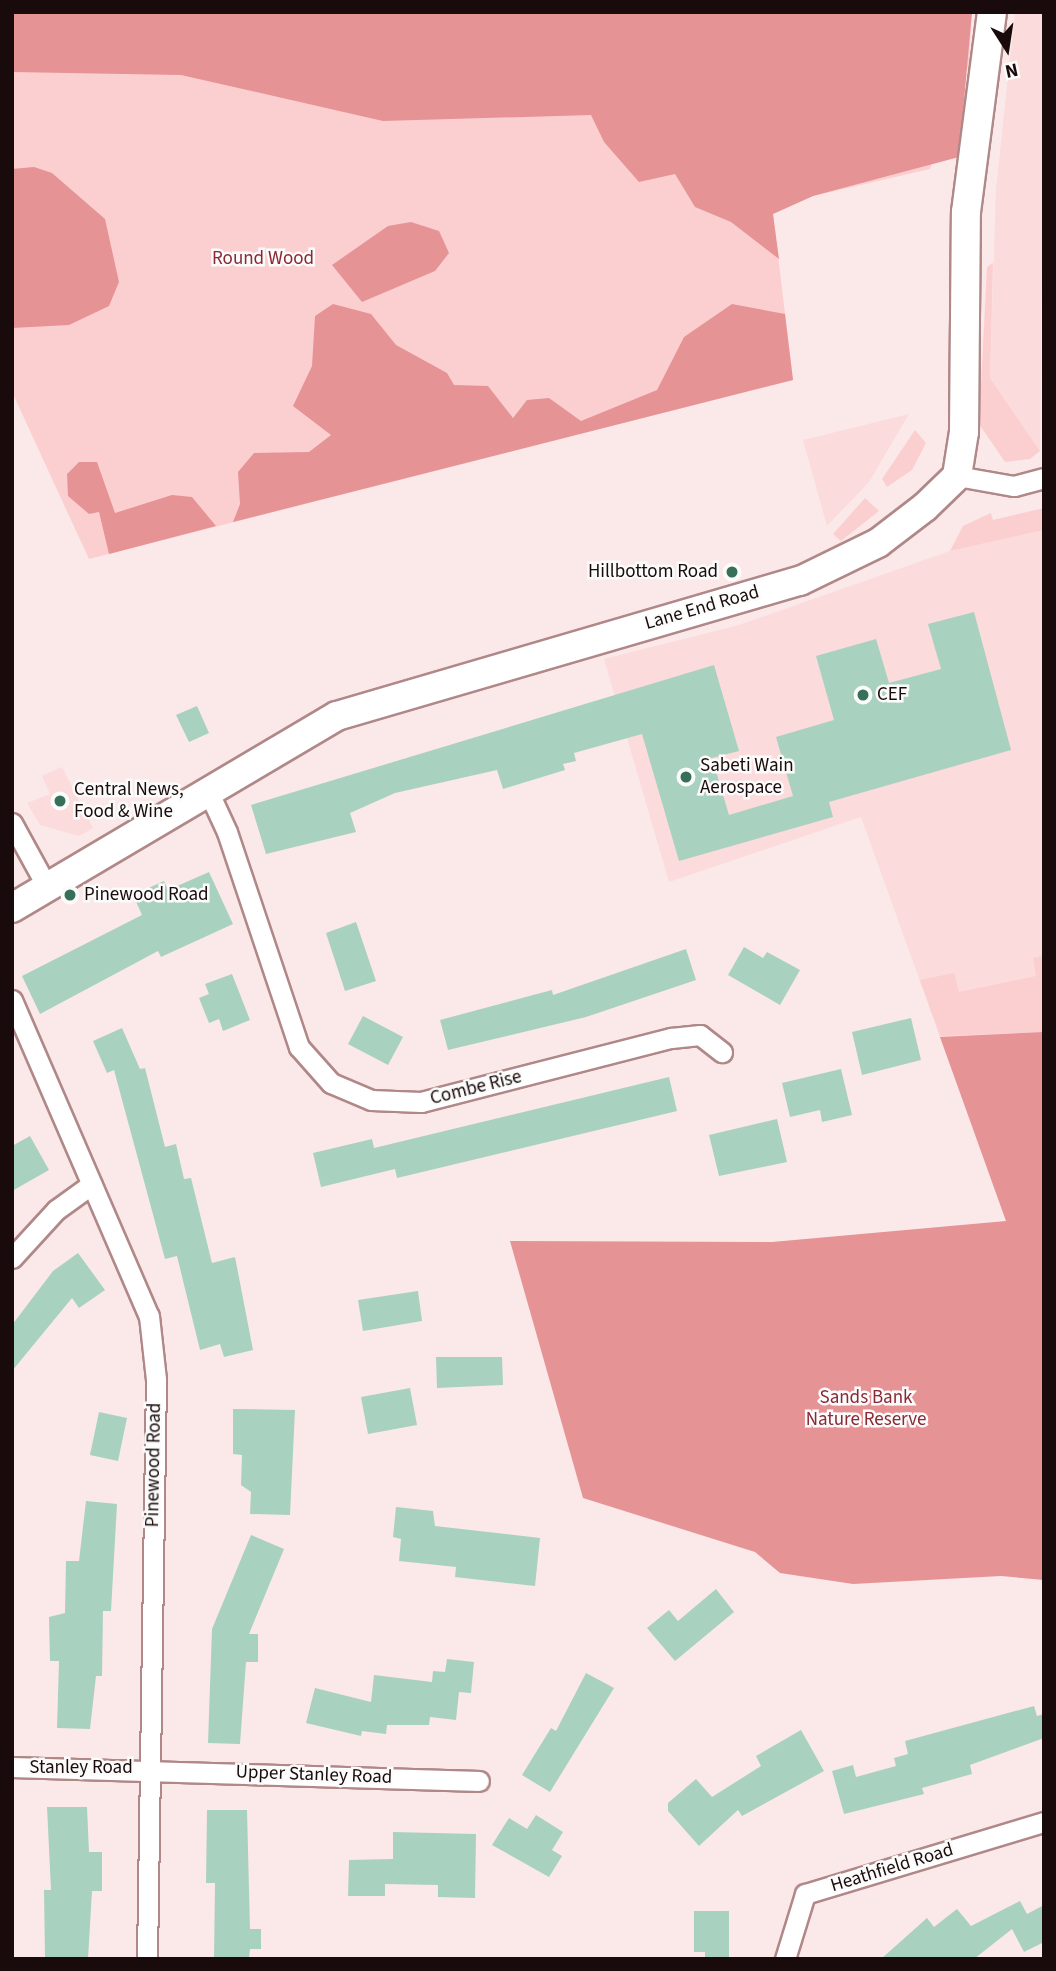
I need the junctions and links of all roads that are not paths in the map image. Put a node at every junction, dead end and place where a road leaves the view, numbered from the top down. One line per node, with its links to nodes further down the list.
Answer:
1 (992, 12): 2 (street)
2 (957, 476): 3 (street); 4 (street, Lane End Road)
3 (1044, 478)
4 (209, 793): 6 (street, Lane End Road); 9 (street, Combe Rise)
5 (12, 823): 6 (street)
6 (47, 887): 7 (street, Lane End Road)
7 (12, 908)
8 (12, 1000): 10 (street, Pinewood Road)
9 (722, 1052)
10 (92, 1184): 11 (street); 13 (street, Pinewood Road)
11 (12, 1258)
12 (12, 1767): 13 (street, Stanley Road)
13 (149, 1768): 14 (street, Upper Stanley Road); 16 (street, Pinewood Road)
14 (479, 1781)
15 (1044, 1822): 17 (street, Heathfield Road)
16 (147, 1959)
17 (785, 1959)

